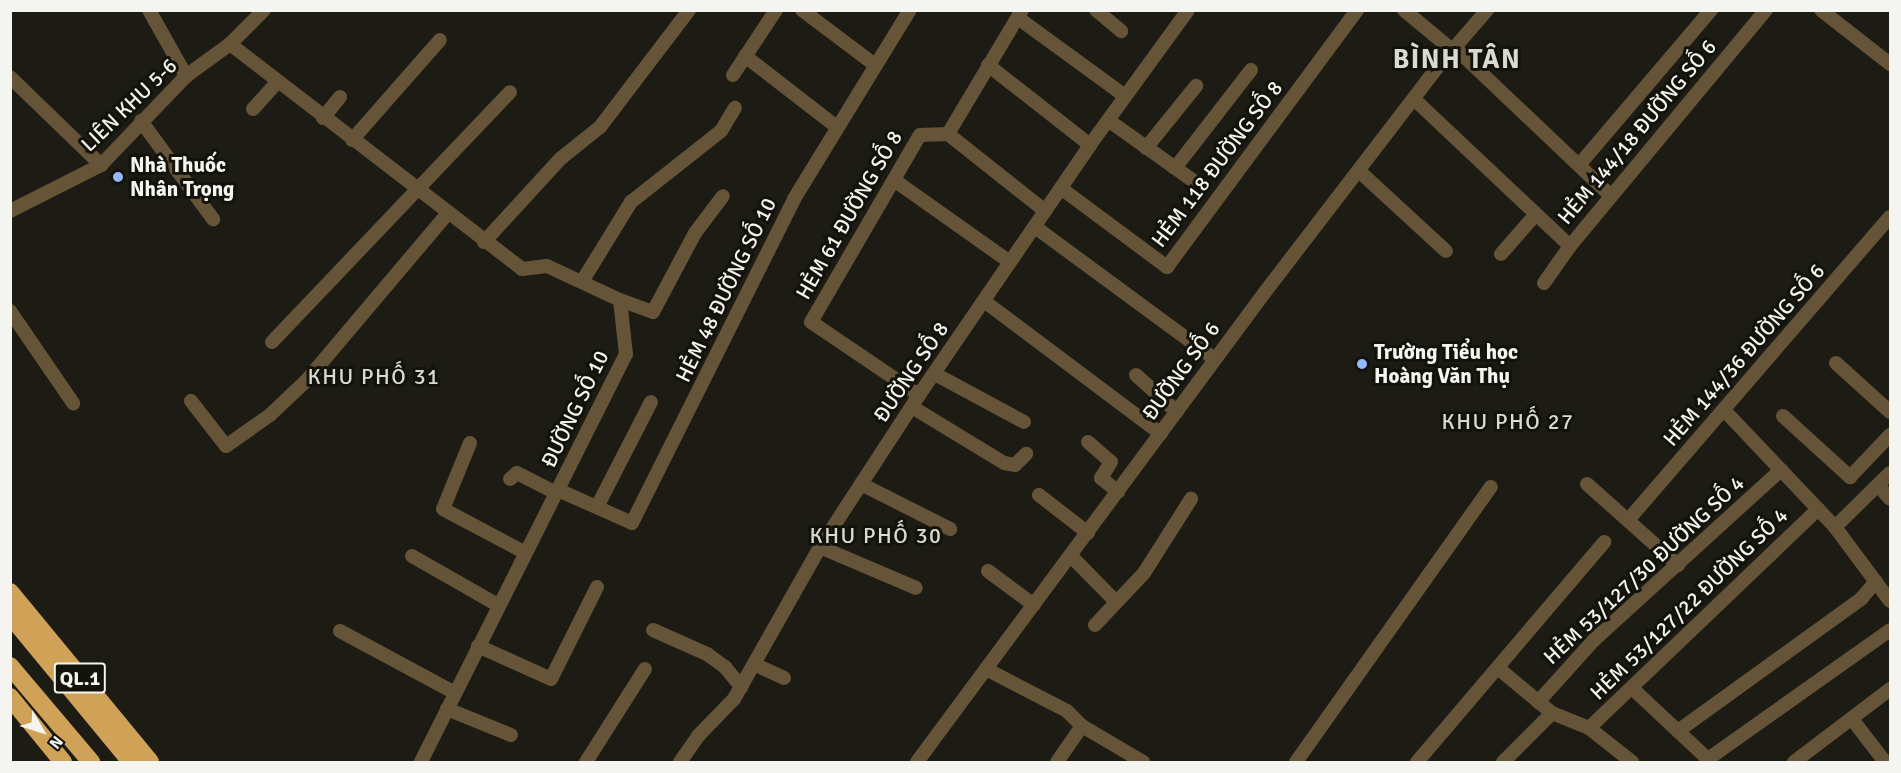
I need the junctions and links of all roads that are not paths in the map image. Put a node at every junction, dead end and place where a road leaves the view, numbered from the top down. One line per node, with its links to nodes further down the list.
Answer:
1 (149, 10): 26 (street)
2 (264, 10): 18 (street, LIÊN KHU 5-6)
3 (689, 10): 61 (street)
4 (776, 10): 20 (street)
5 (802, 10): 23 (street)
6 (910, 10): 23 (street, HẺM 48 ĐƯỜNG SỐ 10)
7 (1096, 10): 16 (street)
8 (1188, 10): 32 (street, ĐƯỜNG SỐ 8)
9 (1357, 10): 50 (street, HẺM 118 ĐƯỜNG SỐ 8)
10 (1404, 10): 19 (street)
11 (1711, 10): 45 (street)
12 (1766, 10): 53 (street, HẺM 144/18 ĐƯỜNG SỐ 6)
13 (1821, 10): 21 (street)
14 (1483, 12): 19 (street, ĐƯỜNG SỐ 6)
15 (1020, 14): 22 (street); 32 (street)
16 (1121, 31)
17 (440, 40): 41 (street)
18 (230, 44): 26 (street, LIÊN KHU 5-6); 28 (street)
19 (1453, 48): 33 (street, ĐƯỜNG SỐ 6); 45 (street)
20 (745, 56): 25 (street); 39 (street)
21 (1890, 64)
22 (988, 65): 40 (street); 42 (street)
23 (875, 66): 39 (street, HẺM 48 ĐƯỜNG SỐ 10)
24 (1251, 70): 46 (street)
25 (733, 75)
26 (186, 76): 38 (street, LIÊN KHU 5-6)
27 (10, 77): 44 (street)
28 (277, 82): 35 (street); 36 (street)
29 (1196, 86): 43 (street)
30 (510, 92): 51 (street)
31 (340, 96): 36 (street)
32 (1125, 96): 37 (street, ĐƯỜNG SỐ 8)
33 (1414, 99): 47 (street, ĐƯỜNG SỐ 6); 57 (street)
34 (735, 108): 66 (street)
35 (253, 109)
36 (323, 118): 41 (street)
37 (1108, 120): 42 (street, ĐƯỜNG SỐ 8); 43 (street)
38 (141, 121): 44 (street, LIÊN KHU 5-6); 59 (street)
39 (837, 127): 102 (street, HẺM 48 ĐƯỜNG SỐ 10)
40 (948, 134): 48 (street, HẺM 61 ĐƯỜNG SỐ 8); 55 (street)
41 (352, 140): 51 (street)
42 (1090, 145): 50 (street, ĐƯỜNG SỐ 8)
43 (1146, 148): 46 (street)
44 (101, 165): 54 (street, LIÊN KHU 5-6)
45 (1579, 165): 53 (street)
46 (1175, 168): 49 (street)
47 (1359, 171): 63 (street); 72 (street, ĐƯỜNG SỐ 6)
48 (894, 180): 65 (street); 77 (street, HẺM 61 ĐƯỜNG SỐ 8)
49 (1192, 180)
50 (1062, 189): 55 (street, ĐƯỜNG SỐ 8)
51 (419, 190): 56 (street); 71 (street)
52 (723, 196): 68 (street)
53 (1611, 196): 62 (street, HẺM 144/18 ĐƯỜNG SỐ 6)
54 (10, 211)
55 (1045, 211): 60 (street, ĐƯỜNG SỐ 8)
56 (448, 213): 61 (street); 76 (street)
57 (1535, 215): 62 (street); 64 (street)
58 (1890, 217): 80 (street, HẺM 144/36 ĐƯỜNG SỐ 6)
59 (213, 219)
60 (1035, 227): 65 (street, ĐƯỜNG SỐ 8); 72 (street)
61 (484, 242): 66 (street)
62 (1570, 246): 67 (street, HẺM 144/18 ĐƯỜNG SỐ 6)
63 (1446, 251)
64 (1501, 254)
65 (1010, 262): 69 (street, ĐƯỜNG SỐ 8)
66 (583, 280): 68 (street)
67 (1544, 283)
68 (620, 300): 97 (street, ĐƯỜNG SỐ 10)
69 (984, 301): 74 (street, ĐƯỜNG SỐ 8); 85 (street)
70 (10, 311): 79 (street)
71 (272, 342)
72 (1215, 359): 81 (street, ĐƯỜNG SỐ 6)
73 (1836, 363): 82 (street)
74 (935, 374): 77 (street, ĐƯỜNG SỐ 8); 84 (street)
75 (1136, 375): 81 (street)
76 (191, 401)
77 (916, 401): 89 (street); 93 (street, ĐƯỜNG SỐ 8)
78 (651, 402): 102 (street)
79 (73, 403)
80 (1724, 411): 90 (street); 104 (street, HẺM 144/36 ĐƯỜNG SỐ 6)
81 (1177, 412): 85 (street, ĐƯỜNG SỐ 6)
82 (1890, 412)
83 (1783, 416): 86 (street)
84 (1024, 422)
85 (1161, 434): 98 (street, ĐƯỜNG SỐ 6)
86 (1890, 435)
87 (1088, 442): 98 (street)
88 (470, 443): 110 (street)
89 (1026, 454)
90 (1781, 470): 103 (street); 113 (street, HẺM 53/127/30 ĐƯỜNG SỐ 4)
91 (1890, 473): 95 (street)
92 (510, 479): 97 (street, HẺM 48 ĐƯỜNG SỐ 10)
93 (861, 484): 106 (street); 109 (street, ĐƯỜNG SỐ 8)
94 (1587, 484): 104 (street)
95 (1878, 485): 101 (street); 105 (street)
96 (1491, 487): 160 (street)
97 (557, 491): 102 (street, HẺM 48 ĐƯỜNG SỐ 10); 110 (street, ĐƯỜNG SỐ 10)
98 (1118, 492): 107 (street, ĐƯỜNG SỐ 6)
99 (1040, 495): 107 (street)
100 (1191, 499): 120 (street)
101 (1890, 499)
102 (597, 507)
103 (1818, 509): 105 (street); 136 (street, HẺM 53/127/22 ĐƯỜNG SỐ 4)
104 (1629, 519): 113 (street)
105 (1835, 527): 115 (street)
106 (950, 530)
107 (1088, 533): 112 (street, ĐƯỜNG SỐ 6)
108 (1604, 542): 131 (street)
109 (820, 547): 117 (street); 129 (street, ĐƯỜNG SỐ 8)
110 (524, 552): 121 (street, ĐƯỜNG SỐ 10)
111 (412, 556): 121 (street)
112 (1071, 556): 120 (street); 122 (street, ĐƯỜNG SỐ 6)
113 (1678, 565): 140 (street, HẺM 53/127/30 ĐƯỜNG SỐ 4)
114 (988, 571): 122 (street)
115 (1876, 580): 119 (street); 146 (street)
116 (597, 588): 128 (street)
117 (916, 588)
118 (10, 592): 154 (highway, QL.1)
119 (1890, 600)
120 (1116, 602): 124 (street)
121 (498, 605): 128 (street, ĐƯỜNG SỐ 10)
122 (1034, 606): 133 (street, ĐƯỜNG SỐ 6)
123 (10, 615): 153 (highway, QL.1)
124 (1095, 626)
125 (653, 630): 135 (street)
126 (1890, 630): 150 (street)
127 (340, 631): 138 (street)
128 (478, 646): 138 (street, ĐƯỜNG SỐ 10)
129 (754, 664): 134 (street); 135 (street, ĐƯỜNG SỐ 8)
130 (10, 666): 152 (highway, QL.1)
131 (1498, 668): 140 (street); 161 (street)
132 (645, 669): 156 (street)
133 (986, 669): 144 (street); 158 (street, ĐƯỜNG SỐ 6)
134 (784, 678)
135 (741, 687): 157 (street, ĐƯỜNG SỐ 8)
136 (1633, 689): 145 (street, HẺM 53/127/22 ĐƯỜNG SỐ 4); 146 (street)
137 (1890, 689): 143 (street)
138 (455, 693): 141 (street, ĐƯỜNG SỐ 10)
139 (10, 697): 151 (highway)
140 (1538, 702): 142 (street)
141 (447, 709): 147 (street); 155 (street, ĐƯỜNG SỐ 10)
142 (1552, 713): 145 (street); 162 (street)
143 (1852, 719): 163 (street); 164 (street)
144 (1082, 726): 148 (street); 159 (street)
145 (1589, 728): 149 (street)
146 (1678, 731): 150 (street)
147 (511, 735)
148 (1136, 761)
149 (1627, 761)
150 (1709, 761)
151 (63, 762)
152 (91, 762)
153 (131, 762)
154 (150, 762)
155 (421, 762)
156 (586, 762)
157 (680, 762)
158 (917, 762)
159 (1057, 762)
160 (1296, 762)
161 (1417, 762)
162 (1503, 762)
163 (1794, 762)
164 (1886, 762)

